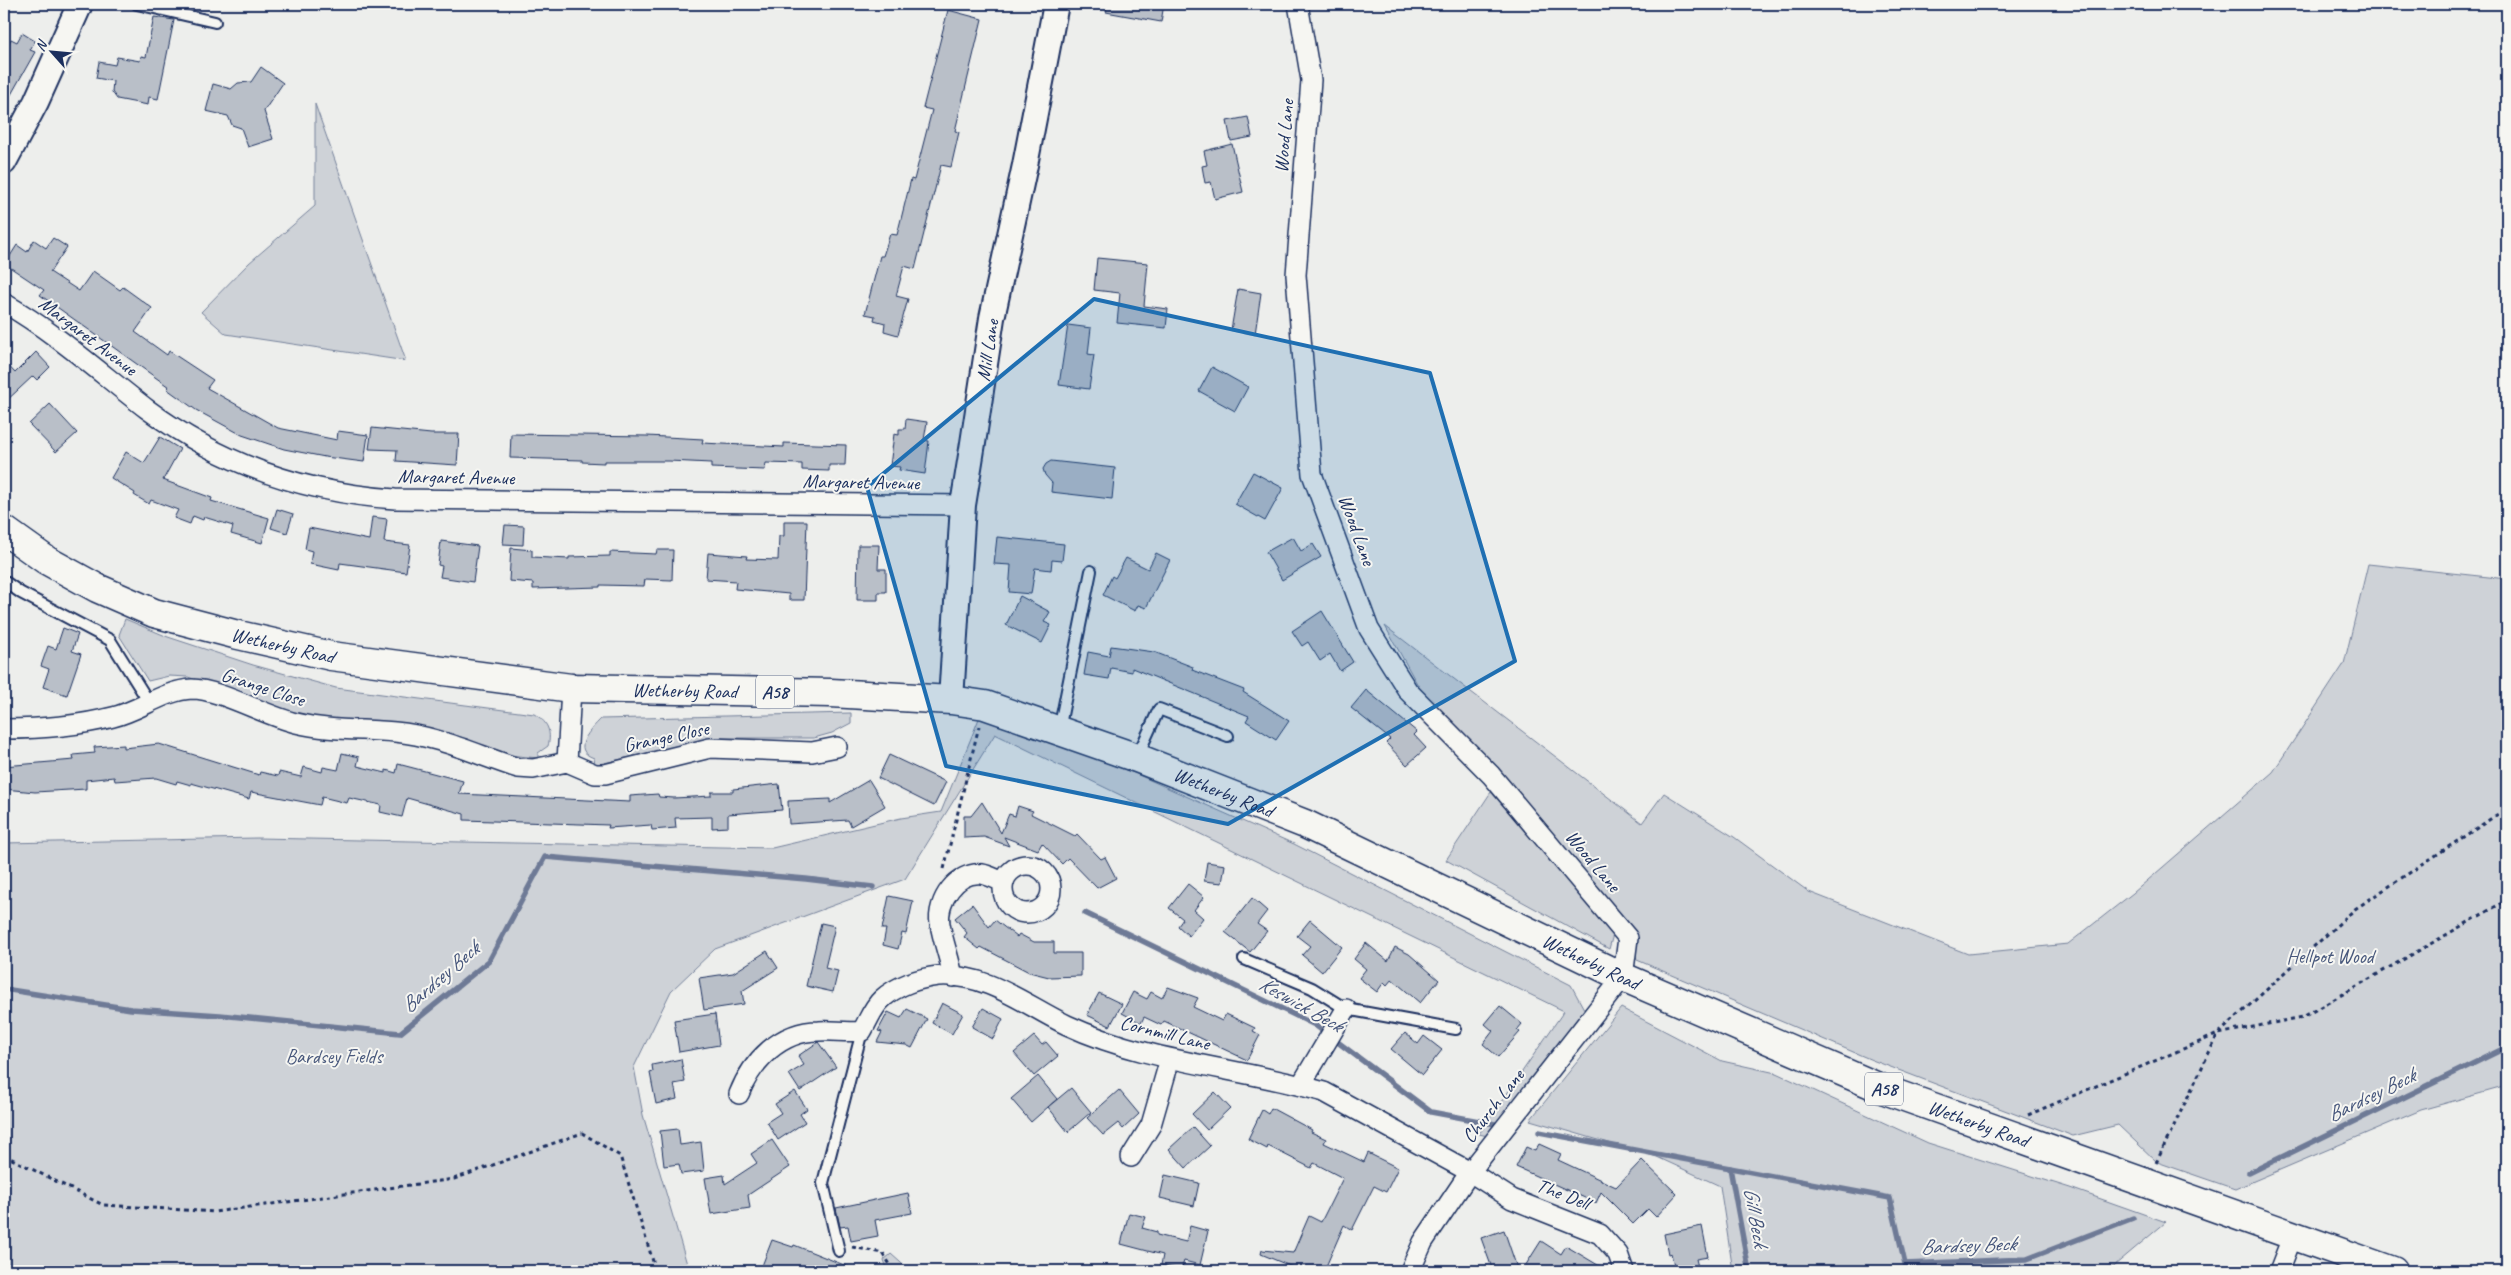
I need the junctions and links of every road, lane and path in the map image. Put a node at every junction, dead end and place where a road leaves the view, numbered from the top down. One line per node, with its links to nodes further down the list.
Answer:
1 (80, 4): 6 (street)
2 (137, 4): 5 (lane)
3 (1056, 4): 8 (street, Mill Lane)
4 (1298, 4): 27 (street, Wood Lane)
5 (215, 22)
6 (4, 162)
7 (4, 303): 8 (street, Margaret Avenue)
8 (963, 505): 13 (street, Mill Lane)
9 (4, 530): 12 (main road, Wetherby Road / A58)
10 (1091, 571): 17 (lane)
11 (4, 581): 14 (lane)
12 (571, 688): 13 (main road, Wetherby Road / A58); 21 (street)
13 (951, 700): 15 (main road, Wetherby Road / A58)
14 (150, 704): 16 (street, Grange Close); 21 (street, Grange Close)
15 (985, 705): 17 (main road, Wetherby Road / A58); 24 (path)
16 (4, 729)
17 (1059, 731): 20 (main road, Wetherby Road / A58)
18 (1228, 736): 20 (lane)
19 (837, 747): 21 (street, Grange Close)
20 (1137, 758): 27 (main road, Wetherby Road / A58)
21 (567, 762)
22 (2507, 808): 32 (path)
23 (1004, 882): 24 (street)
24 (954, 884): 28 (street)
25 (2507, 900): 32 (path)
26 (1244, 959): 29 (lane)
27 (1623, 976): 36 (main road, Wetherby Road / A58); 39 (street, Church Lane)
28 (953, 977): 31 (street, Cornmill Lane); 33 (street, Cornmill Lane)
29 (1346, 1009): 30 (lane); 34 (street)
30 (1456, 1029)
31 (862, 1030): 35 (street); 42 (lane, Cornmill Lane)
32 (2218, 1034): 36 (path); 40 (path)
33 (1170, 1059): 34 (street, Cornmill Lane); 38 (street)
34 (1301, 1085): 39 (street, Cornmill Lane)
35 (739, 1094)
36 (1997, 1128): 40 (main road, Wetherby Road / A58)
37 (4, 1155): 43 (path)
38 (1131, 1157)
39 (1470, 1172): 45 (street, Church Lane); 46 (street, The Dell)
40 (2147, 1182): 41 (main road, Wetherby Road / A58)
41 (2293, 1235): 47 (street); 48 (main road, Wetherby Road / A58)
42 (838, 1248): 44 (path)
43 (656, 1271)
44 (894, 1271)
45 (1410, 1271)
46 (1624, 1271)
47 (2279, 1271)
48 (2392, 1271)

